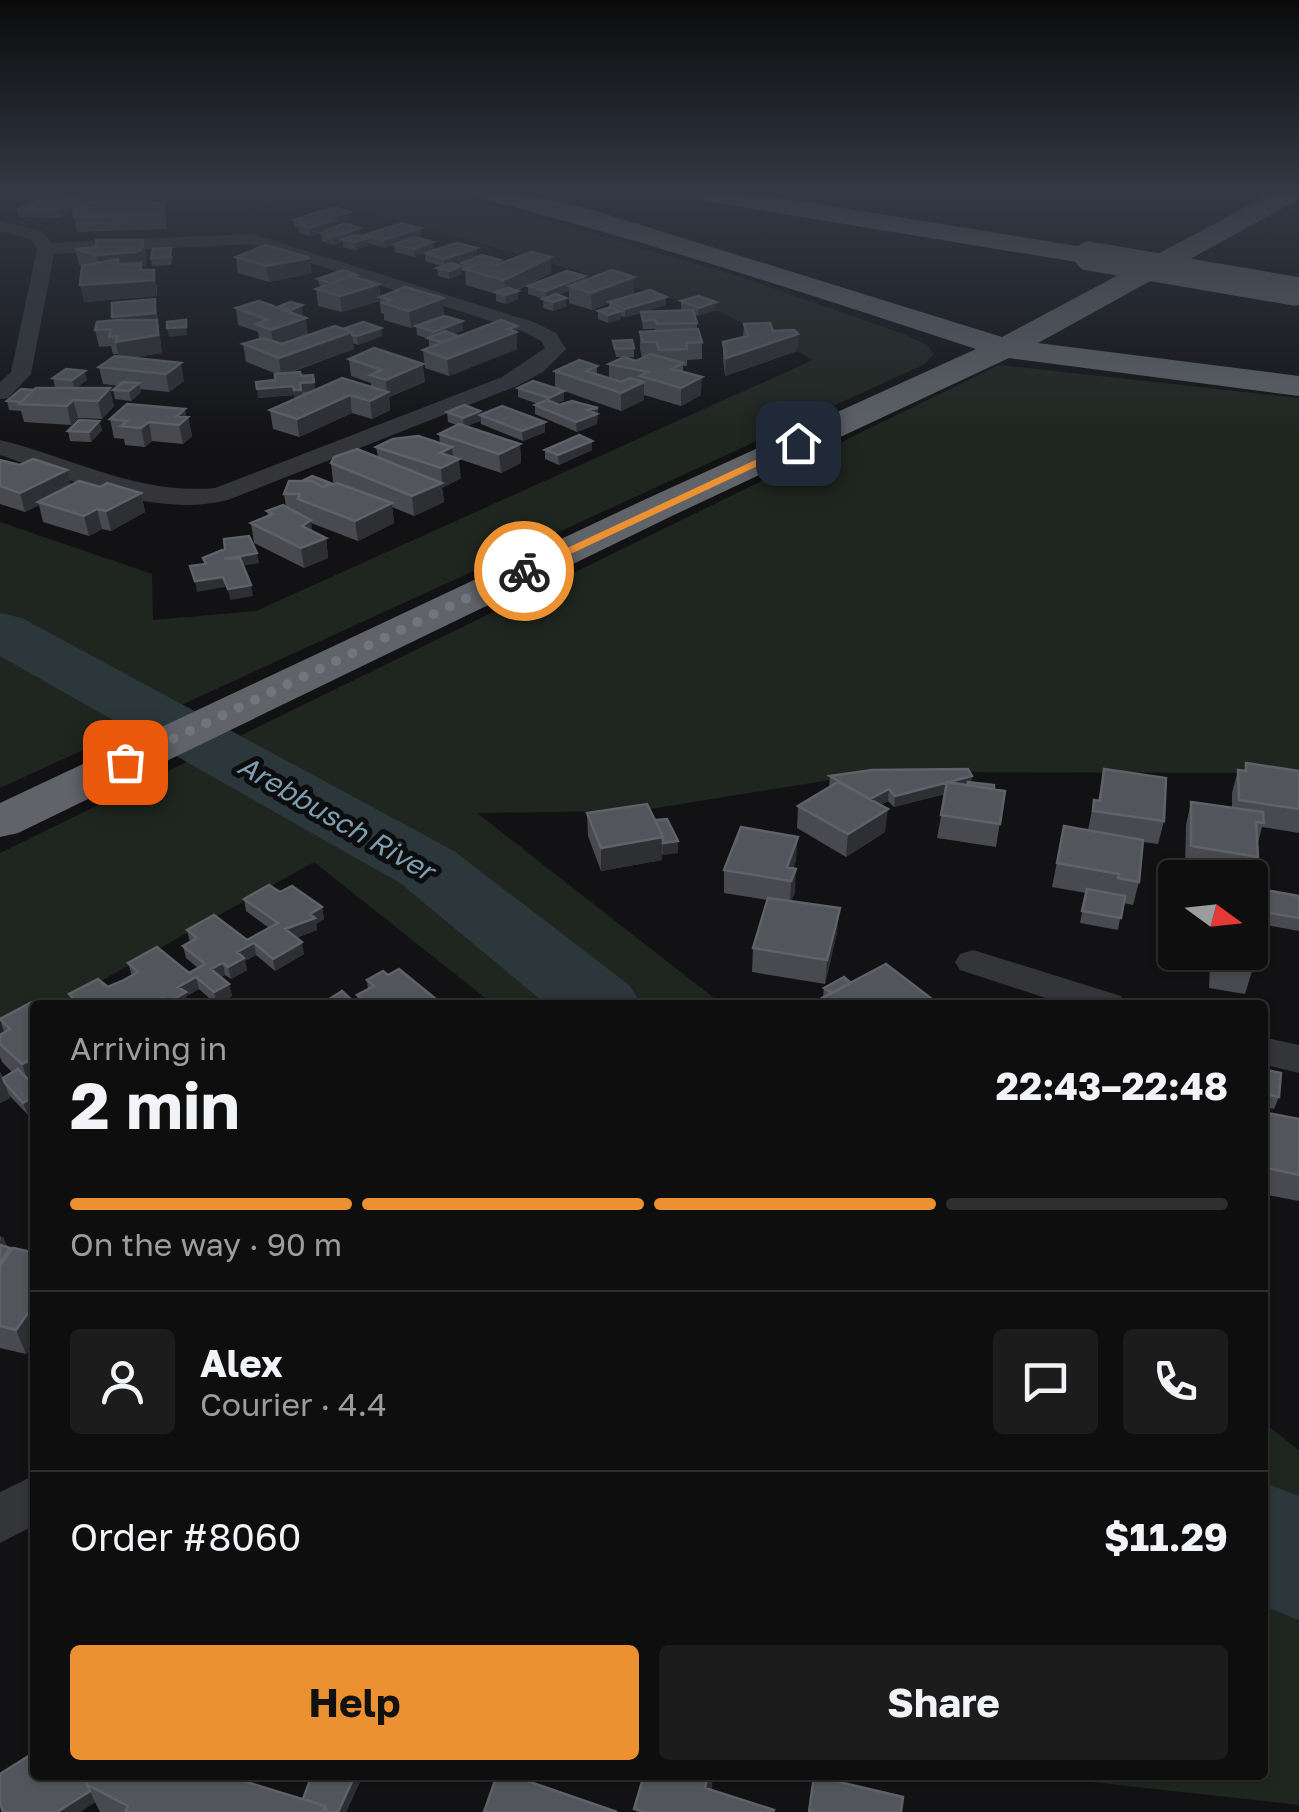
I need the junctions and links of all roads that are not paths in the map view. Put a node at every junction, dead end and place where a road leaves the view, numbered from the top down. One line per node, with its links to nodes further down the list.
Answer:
1 (40, 277): 9 (street)
2 (370, 277): 10 (street)
3 (782, 277): 7 (highway)
4 (1137, 277): 7 (highway)
5 (1208, 277): 6 (highway, bridge)
6 (1297, 292)
7 (1005, 348): 8 (highway); 11 (highway)
8 (1299, 386)
9 (0, 392)
10 (0, 447)
11 (0, 822)
12 (973, 962): 13 (street)
13 (1092, 1000)
14 (1268, 1051): 15 (street)
15 (1299, 1059)
16 (30, 1501): 17 (street)
17 (0, 1519)

